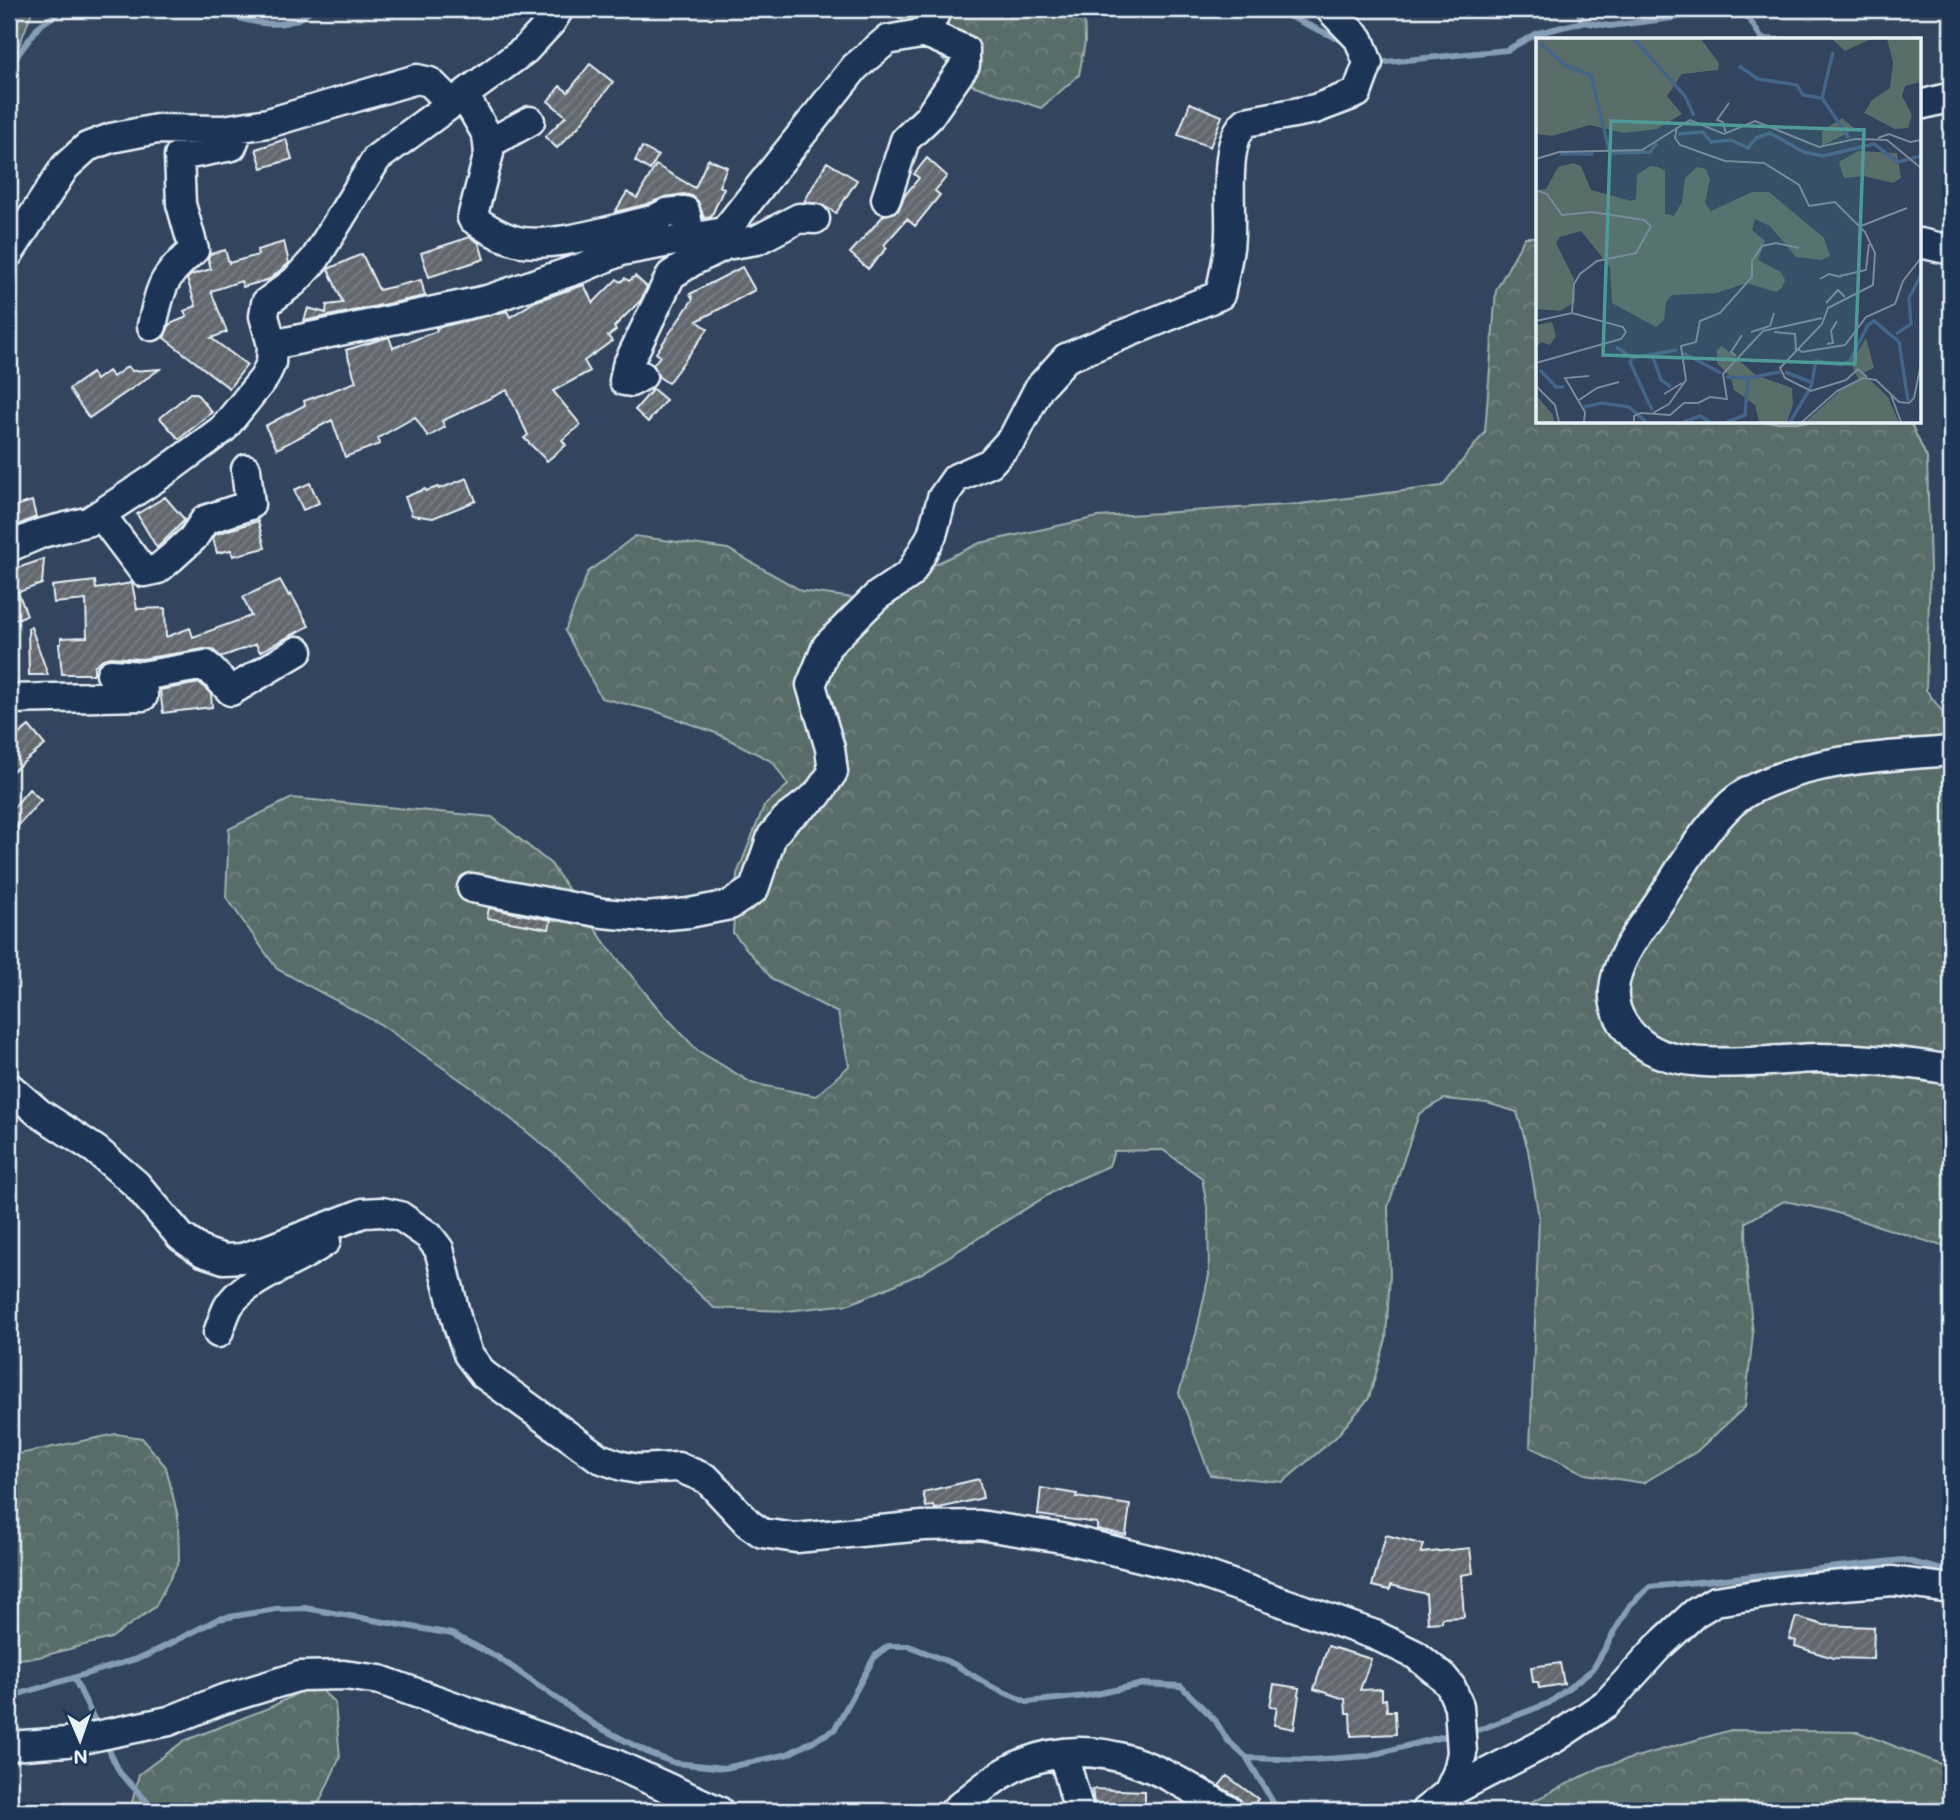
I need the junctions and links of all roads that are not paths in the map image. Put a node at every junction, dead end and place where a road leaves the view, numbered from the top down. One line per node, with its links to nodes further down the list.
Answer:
1 (559, 9): 5 (street)
2 (1329, 9): 28 (street)
3 (932, 21): 10 (street); 13 (street)
4 (1951, 97): 6 (street)
5 (458, 100): 8 (street); 9 (street); 18 (street)
6 (1922, 104)
7 (530, 121): 9 (street)
8 (239, 128): 16 (street); 17 (street)
9 (488, 144): 12 (street)
10 (886, 199)
11 (815, 219): 13 (street)
12 (691, 238): 13 (street); 18 (street)
13 (725, 239): 19 (street)
14 (1922, 243): 15 (street)
15 (1951, 250)
16 (9, 253)
17 (152, 326)
18 (272, 345): 21 (street)
19 (642, 376)
20 (246, 469): 21 (street)
21 (101, 515): 22 (street)
22 (9, 547)
23 (298, 651): 25 (street)
24 (111, 674): 25 (street)
25 (142, 676): 26 (street)
26 (9, 699)
27 (1951, 751): 29 (street)
28 (471, 888)
29 (1951, 1070)
30 (9, 1087): 31 (street)
31 (333, 1223): 32 (street); 36 (street)
32 (218, 1333)
33 (1951, 1589): 36 (street)
34 (9, 1746): 37 (street)
35 (1063, 1753): 38 (street); 39 (street); 40 (street)
36 (1448, 1793): 41 (street)
37 (719, 1811)
38 (954, 1811)
39 (1079, 1811)
40 (1229, 1811)
41 (1425, 1811)

